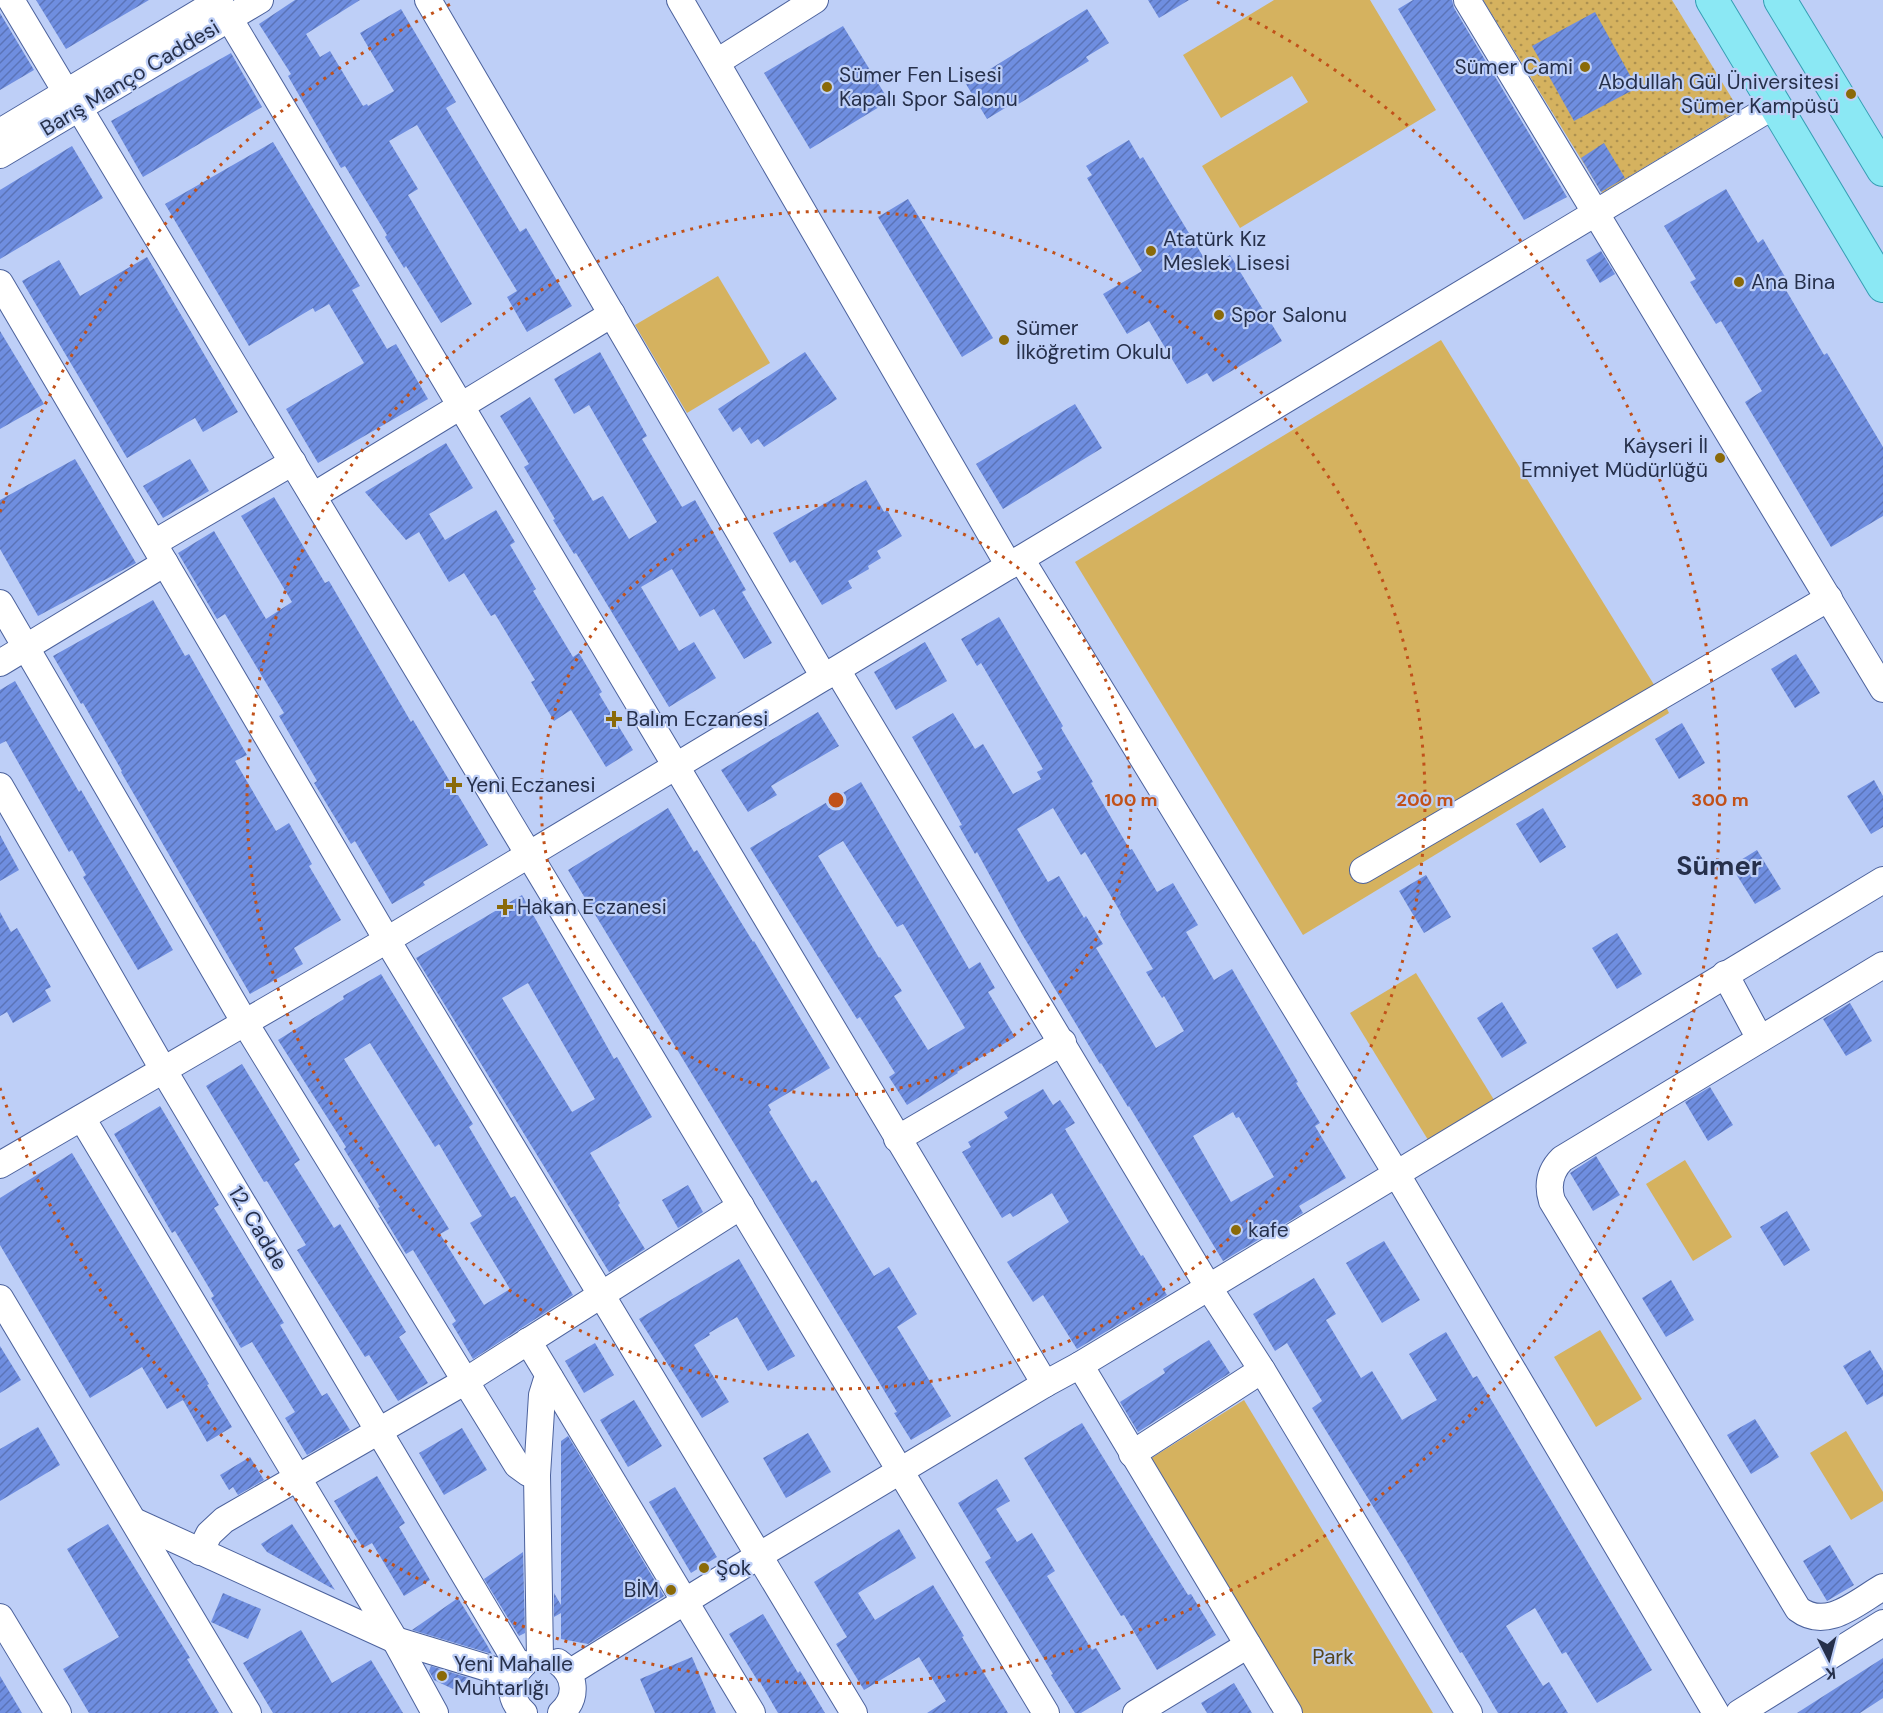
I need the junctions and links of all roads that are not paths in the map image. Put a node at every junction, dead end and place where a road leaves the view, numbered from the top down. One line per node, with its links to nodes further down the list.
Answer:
1 (11, 0): 11 (street)
2 (260, 0): 9 (street, Barış Manço Caddesi)
3 (428, 0): 19 (street)
4 (680, 0): 10 (street)
5 (815, 0): 10 (street)
6 (1467, 0): 16 (street)
7 (1712, 0): 12 (main road)
8 (1780, 0): 15 (main road)
9 (225, 9): 11 (street, Barış Manço Caddesi); 20 (street)
10 (717, 62): 24 (street)
11 (73, 100): 13 (street, Barış Manço Caddesi); 14 (street, Barış Manço Caddesi); 21 (street)
12 (1775, 105): 16 (street); 18 (main road)
13 (0, 132)
14 (0, 155)
15 (1883, 170)
16 (1596, 213): 24 (street); 25 (street)
17 (0, 283): 23 (street)
18 (1883, 286)
19 (612, 314): 20 (street); 29 (street)
20 (460, 406): 22 (street); 31 (street)
21 (293, 462): 22 (street); 23 (street)
22 (313, 496): 33 (street)
23 (159, 553): 27 (street); 36 (street)
24 (1015, 562): 29 (street); 46 (street)
25 (1828, 598): 30 (street); 34 (street)
26 (0, 603): 27 (street)
27 (25, 648): 28 (street); 39 (street)
28 (0, 663)
29 (831, 673): 31 (street); 41 (street)
30 (1883, 689)
31 (675, 767): 33 (street); 44 (street)
32 (0, 786): 42 (street, 12. Cadde)
33 (529, 855): 36 (street); 47 (street)
34 (1364, 870)
35 (1883, 880): 38 (street)
36 (387, 940): 39 (street); 49 (street)
37 (1883, 965): 40 (street)
38 (1725, 974): 40 (street); 46 (street)
39 (245, 1023): 42 (street); 55 (street)
40 (1760, 1039): 65 (street)
41 (1063, 1042): 44 (street); 48 (street)
42 (164, 1071): 43 (street); 57 (street, 12. Cadde)
43 (82, 1118): 45 (street); 61 (street)
44 (897, 1139): 56 (street)
45 (0, 1165)
46 (1396, 1173): 48 (street); 84 (street)
47 (741, 1206): 49 (street); 59 (street)
48 (1209, 1287): 52 (street); 53 (street)
49 (602, 1295): 51 (street); 64 (street)
50 (0, 1298): 62 (street)
51 (528, 1341): 54 (street); 55 (street)
52 (1080, 1365): 56 (street); 58 (street)
53 (1262, 1370): 58 (street); 83 (street)
54 (550, 1378): 60 (street); 66 (street)
55 (464, 1382): 57 (street); 60 (street)
56 (1045, 1384): 59 (street)
57 (378, 1430): 61 (street); 71 (street, 12. Cadde)
58 (1132, 1454): 70 (street)
59 (901, 1471): 64 (street); 80 (street)
60 (537, 1475): 71 (street)
61 (296, 1477): 63 (street); 69 (street)
62 (134, 1521): 63 (street); 76 (street)
63 (200, 1552): 69 (street)
64 (760, 1555): 66 (street); 79 (street)
65 (1883, 1587)
66 (685, 1603): 72 (street); 78 (street)
67 (0, 1617): 75 (street)
68 (1883, 1623): 85 (street)
69 (395, 1640): 71 (street); 77 (street)
70 (1248, 1645): 81 (street); 82 (street)
71 (524, 1667): 72 (street); 73 (street)
72 (569, 1673): 74 (street)
73 (514, 1710)
74 (571, 1710)
75 (58, 1713)
76 (248, 1713)
77 (435, 1713)
78 (752, 1713)
79 (854, 1713)
80 (1046, 1713)
81 (1136, 1713)
82 (1289, 1713)
83 (1470, 1713)
84 (1716, 1713)
85 (1739, 1713)

